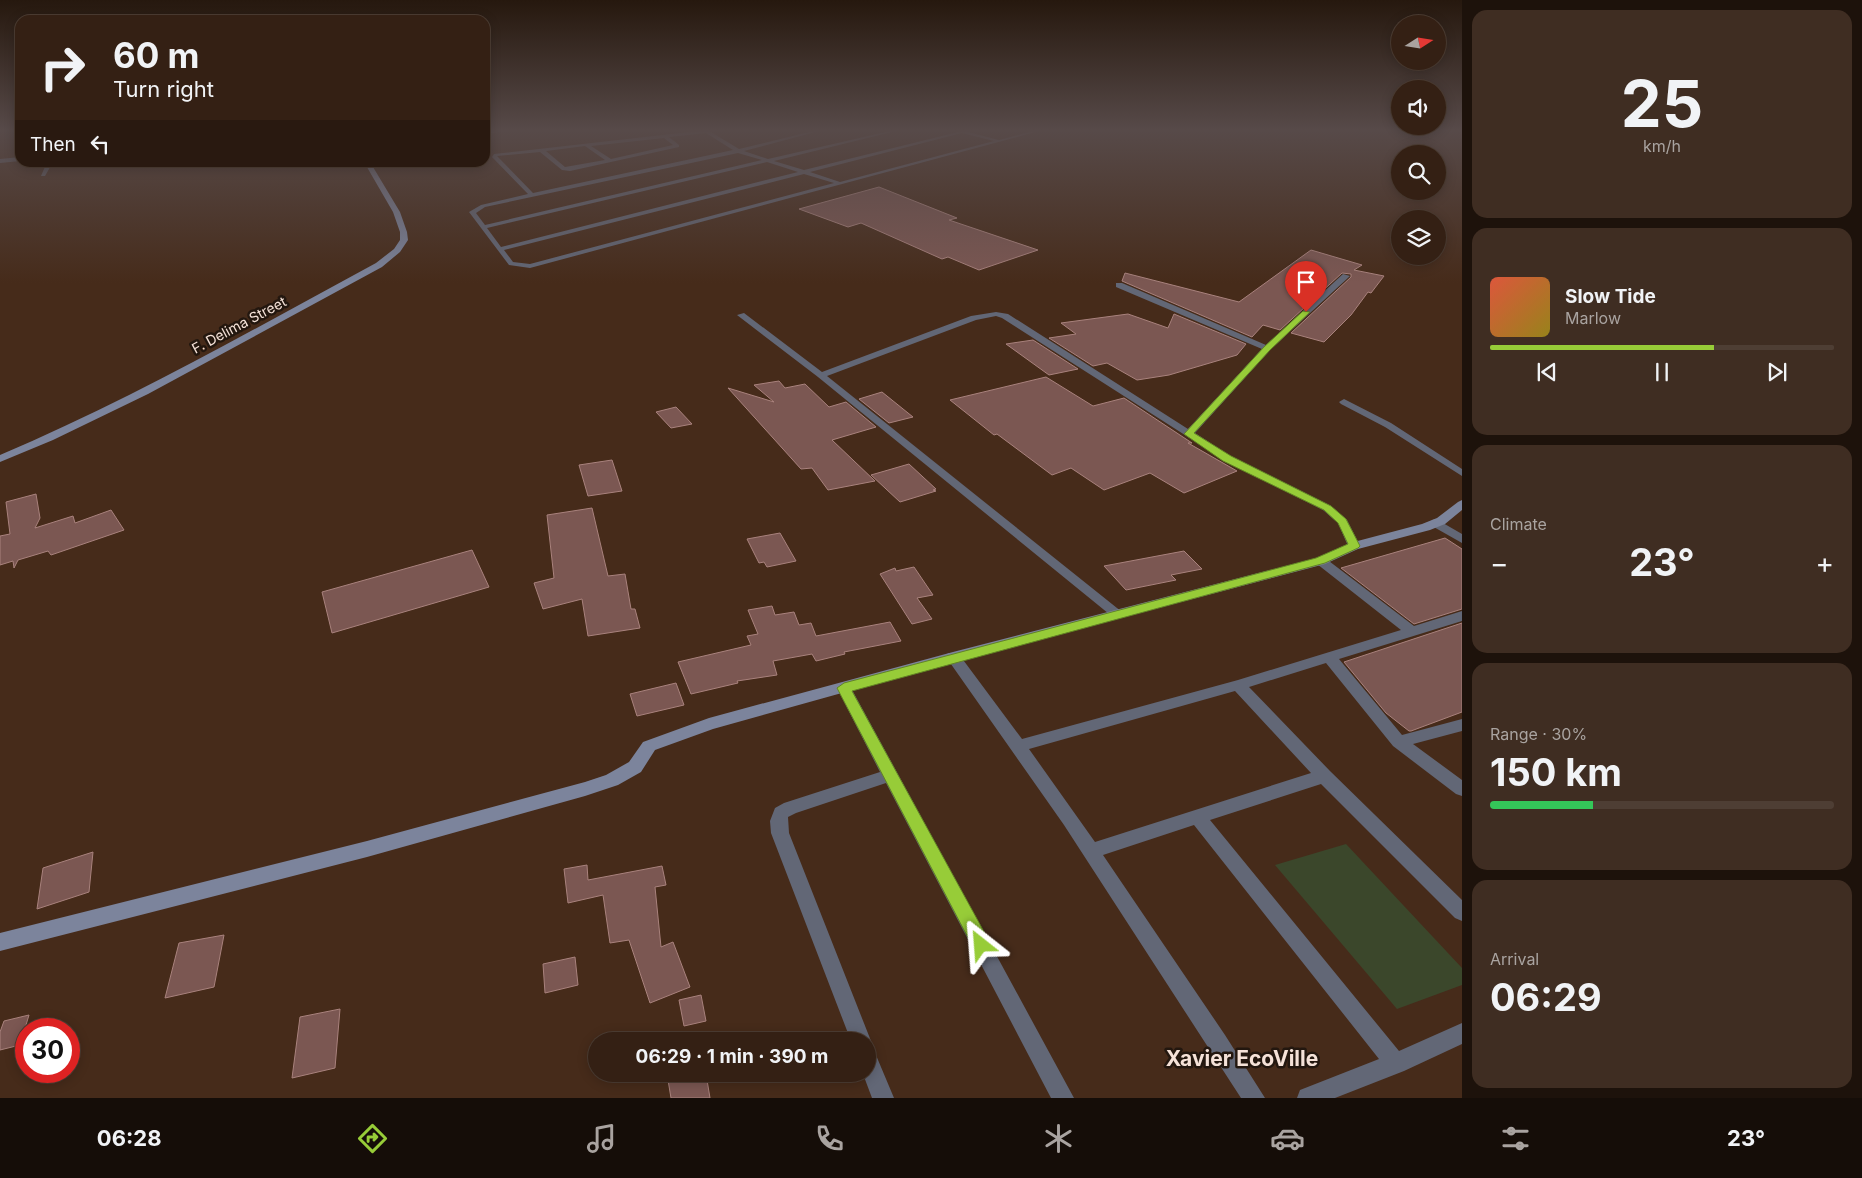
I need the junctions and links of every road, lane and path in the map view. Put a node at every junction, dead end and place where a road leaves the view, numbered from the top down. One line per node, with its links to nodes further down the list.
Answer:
1 (378, 181): 19 (street, F. Delima Street)
2 (519, 181): 9 (lane)
3 (596, 181): 9 (lane)
4 (682, 181): 10 (lane)
5 (768, 181): 11 (lane)
6 (834, 181): 8 (lane)
7 (846, 181): 8 (lane)
8 (839, 183): 11 (lane)
9 (532, 195): 10 (lane)
10 (484, 227): 11 (lane)
11 (500, 249)
12 (1346, 276): 15 (lane)
13 (1119, 285): 15 (lane)
14 (741, 315): 16 (lane)
15 (1267, 348): 18 (lane)
16 (821, 375): 18 (lane); 26 (lane)
17 (1344, 402): 20 (lane)
18 (1189, 434): 24 (lane)
19 (0, 459)
20 (1462, 473)
21 (1462, 504): 22 (street)
22 (1436, 523): 23 (street); 24 (street)
23 (1462, 539)
24 (1354, 546): 25 (street)
25 (1320, 561): 26 (street); 28 (street)
26 (1118, 615): 29 (street)
27 (1462, 616): 28 (street)
28 (1413, 632): 30 (street)
29 (953, 657): 32 (street); 35 (street)
30 (1329, 657): 31 (street); 34 (street)
31 (1238, 685): 35 (street); 37 (street)
32 (844, 688): 36 (street); 42 (street)
33 (1462, 725): 34 (street)
34 (1399, 742): 38 (street)
35 (1020, 746): 40 (street)
36 (891, 775): 43 (street); 48 (street)
37 (1324, 776): 39 (street); 41 (street)
38 (1462, 789)
39 (1198, 818): 40 (street); 45 (street)
40 (1092, 851): 49 (street)
41 (1462, 912)
42 (0, 942)
43 (857, 1032)
44 (1462, 1033): 45 (street)
45 (1396, 1063): 50 (street)
46 (876, 1080): 47 (street)
47 (883, 1098)
48 (1062, 1098)
49 (1254, 1098)
50 (1308, 1098)

